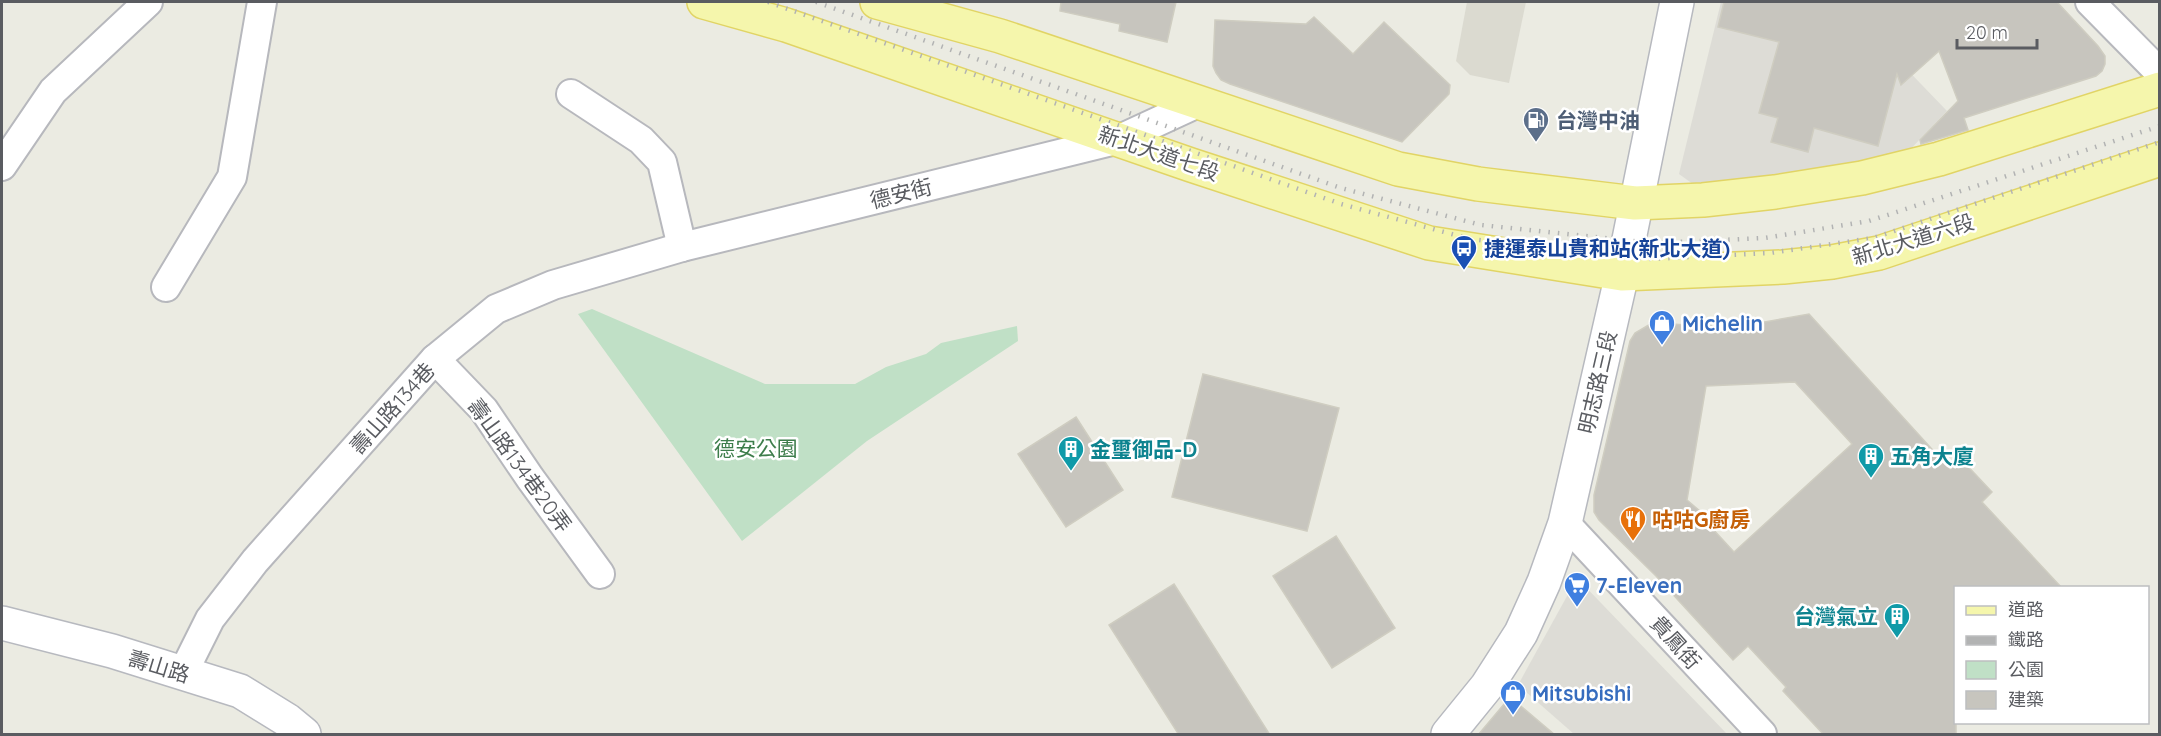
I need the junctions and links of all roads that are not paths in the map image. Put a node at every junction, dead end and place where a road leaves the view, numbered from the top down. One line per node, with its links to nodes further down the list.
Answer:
1 (148, 2): 13 (street)
2 (262, 2): 17 (street)
3 (704, 2): 11 (main road, 新北大道七段)
4 (877, 2): 10 (main road)
5 (1677, 2): 14 (main road, 明志路三段)
6 (2090, 2): 7 (street)
7 (2160, 73)
8 (2160, 89): 14 (main road)
9 (571, 93): 15 (street)
10 (1200, 102): 11 (street, 德安街); 14 (main road)
11 (1120, 139): 15 (street, 德安街); 16 (main road, 新北大道七段)
12 (2160, 159): 16 (main road, 新北大道六段)
13 (2, 166)
14 (1635, 203): 16 (main road, 明志路三段)
15 (682, 247): 18 (street, 壽山路134巷)
16 (1622, 274): 19 (main road, 明志路三段)
17 (166, 287)
18 (435, 359): 20 (street, 壽山路134巷20弄); 22 (street, 壽山路134巷)
19 (1565, 523): 24 (main road, 明志路三段); 25 (street, 貴鳳街)
20 (600, 574)
21 (2, 623): 22 (main road, 壽山路)
22 (183, 674): 23 (main road, 壽山路)
23 (304, 735)
24 (1448, 735)
25 (1762, 735)

